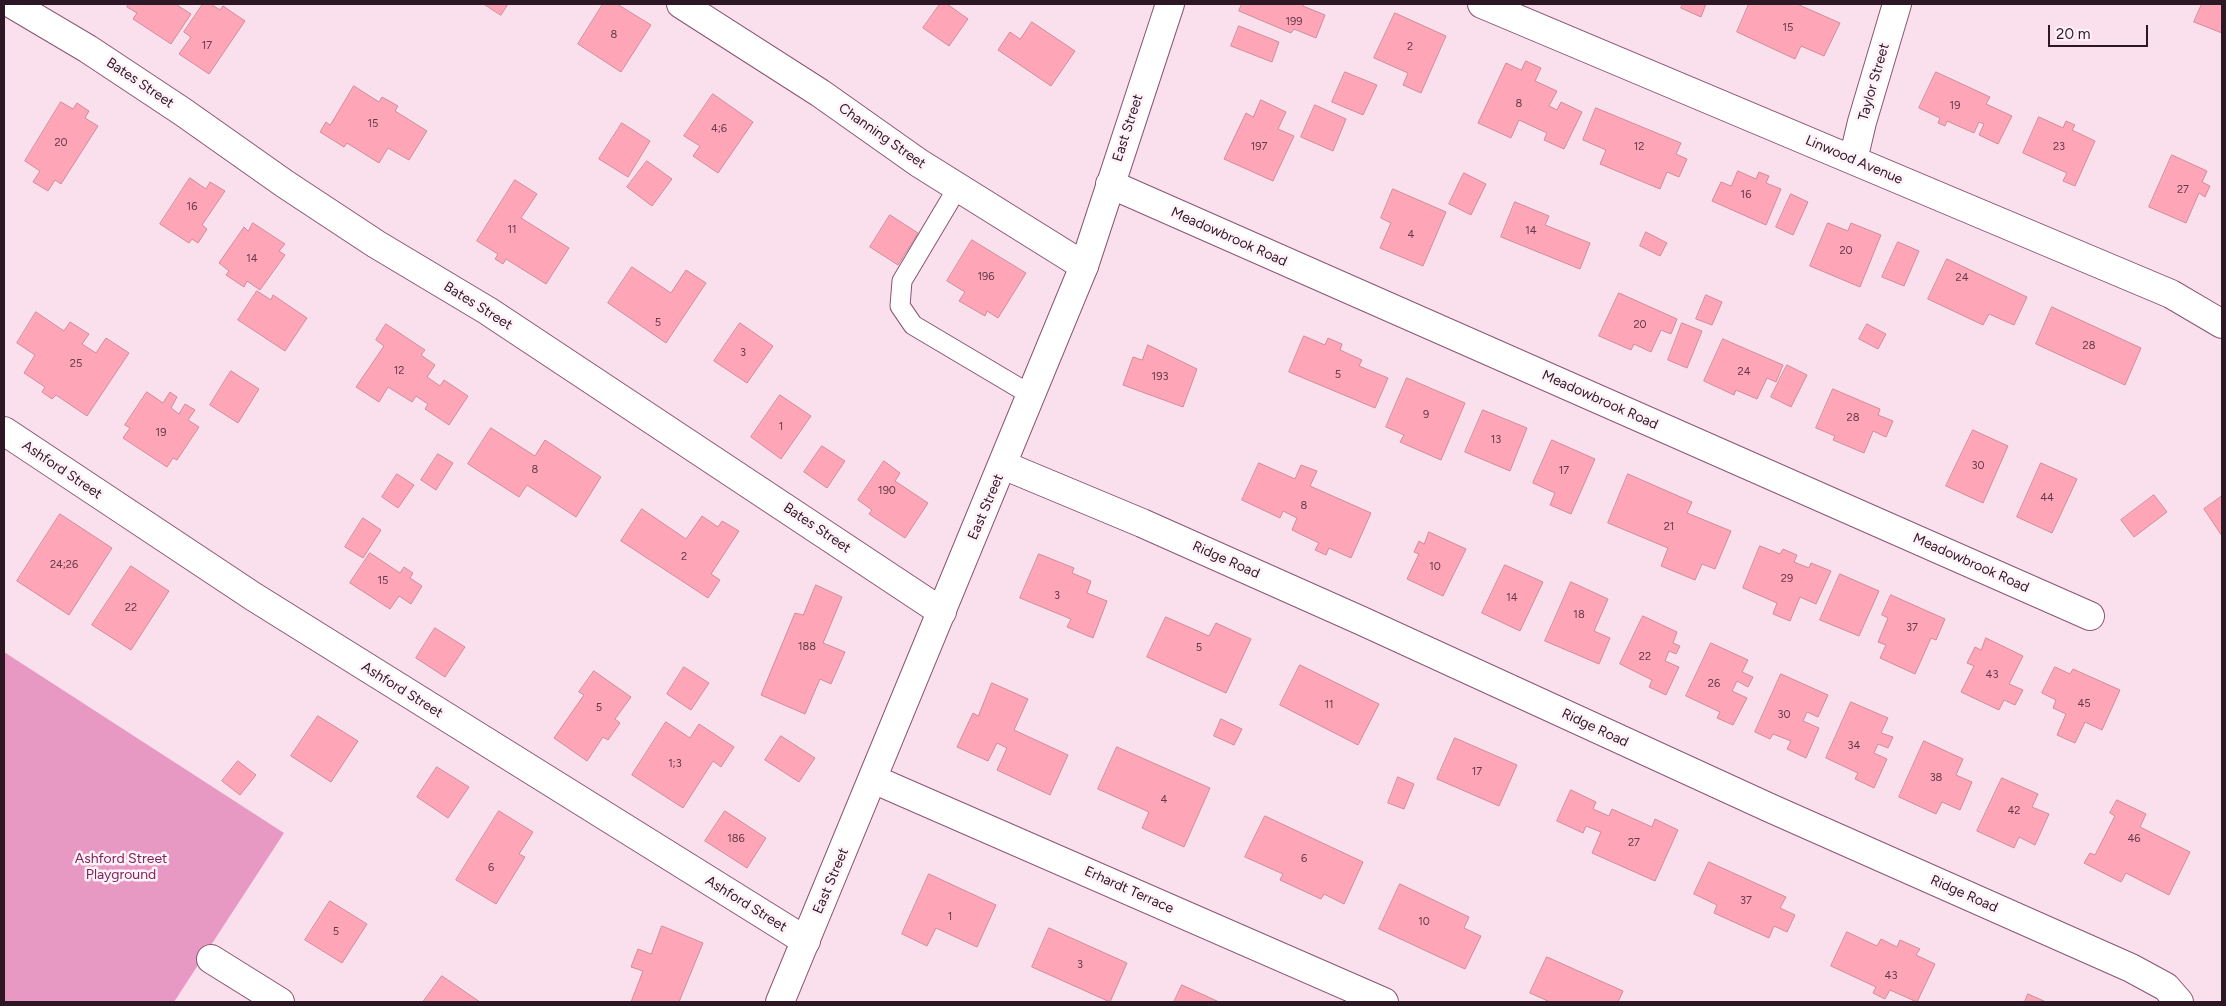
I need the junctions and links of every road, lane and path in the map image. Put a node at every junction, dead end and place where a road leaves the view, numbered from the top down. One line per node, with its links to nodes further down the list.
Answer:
1 (12, 4): 14 (street, Bates Street)
2 (681, 4): 8 (street, Channing Street)
3 (1170, 4): 7 (street, East Street)
4 (1482, 4): 6 (street, Linwood Avenue)
5 (1897, 4): 6 (street, Taylor Street)
6 (1853, 160): 10 (street, Linwood Avenue)
7 (1110, 184): 9 (street, East Street); 15 (street, Meadowbrook Road)
8 (958, 187): 9 (street, Channing Street); 11 (lane)
9 (1084, 266): 11 (street, East Street)
10 (2222, 324)
11 (1031, 396): 13 (street, East Street)
12 (4, 432): 17 (street, Ashford Street)
13 (1003, 465): 14 (street, East Street); 22 (street, Ridge Road)
14 (942, 612): 16 (street, East Street)
15 (2090, 616)
16 (873, 779): 17 (street, East Street); 21 (street, Erhardt Terrace)
17 (806, 941): 20 (street, East Street)
18 (211, 959): 19 (street)
19 (280, 1002)
20 (780, 1002)
21 (1384, 1002)
22 (2179, 1002)

